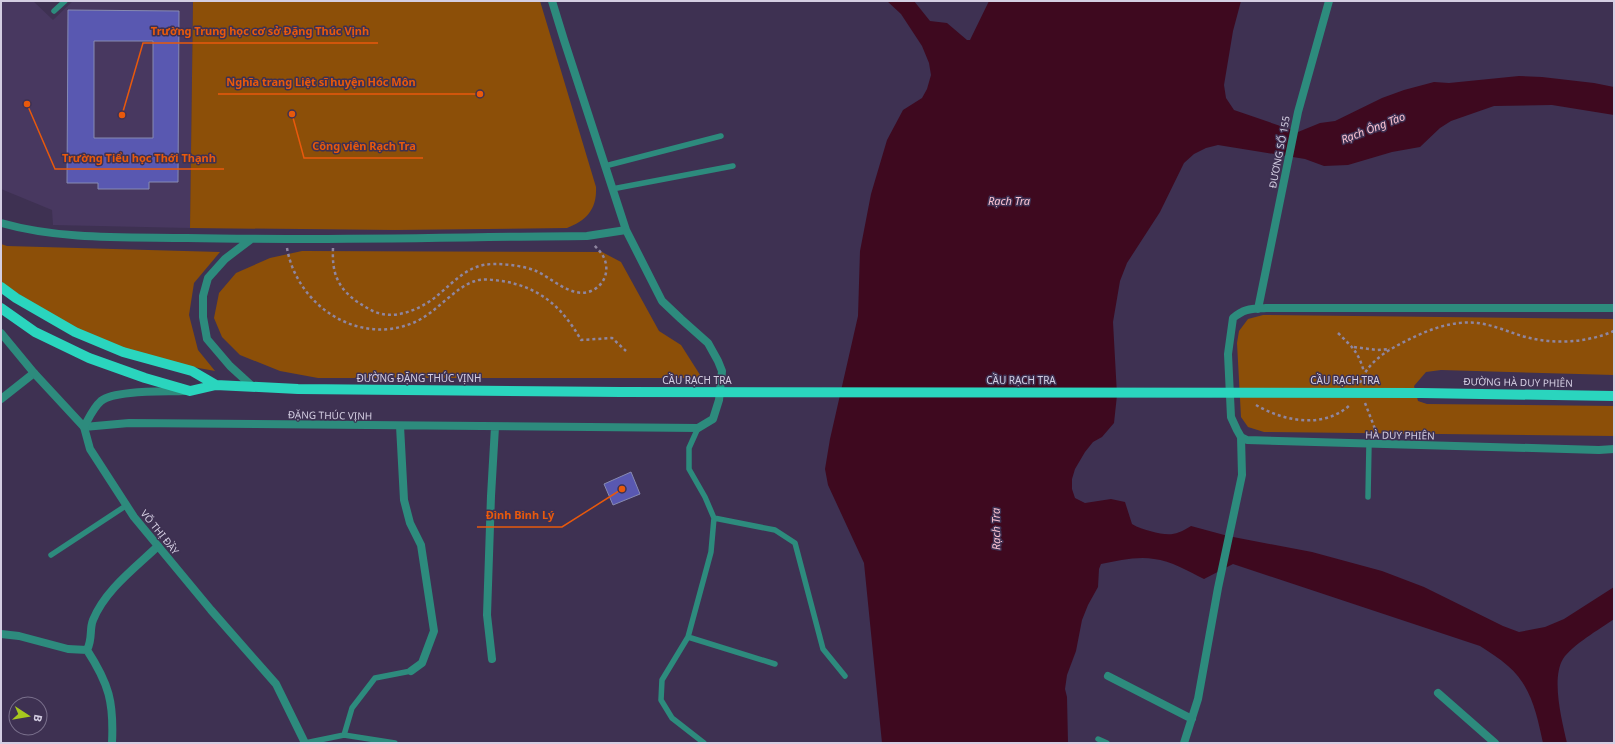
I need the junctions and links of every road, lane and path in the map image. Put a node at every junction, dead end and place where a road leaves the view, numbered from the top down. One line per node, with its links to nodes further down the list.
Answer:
1 (66, 1): 4 (lane)
2 (552, 1): 6 (street)
3 (1329, 1): 18 (street, ĐƯƠNG SỐ 155)
4 (54, 11)
5 (721, 136): 6 (lane)
6 (605, 166): 8 (street)
7 (732, 166): 8 (lane)
8 (612, 189): 10 (street)
9 (1, 223): 13 (street)
10 (626, 230): 11 (street); 43 (street)
11 (586, 236): 12 (street); 12 (path)
12 (337, 239): 14 (street)
13 (250, 240): 14 (street); 29 (street)
14 (286, 240): 24 (path)
15 (1, 287): 28 (main road, ĐƯỜNG ĐẶNG THÚC VỊNH)
16 (1, 308): 32 (main road, ĐƯỜNG ĐẶNG THÚC VỊNH)
17 (1614, 308): 18 (street)
18 (1258, 309): 44 (street)
19 (1614, 331): 23 (path)
20 (1338, 332): 22 (path)
21 (1, 333): 26 (street, VÕ THỊ ĐẦY)
22 (1352, 346): 23 (path); 25 (path)
23 (1391, 349): 25 (path)
24 (626, 351)
25 (1364, 372): 27 (path)
26 (34, 373): 37 (street); 42 (street, VÕ THỊ ĐẦY)
27 (1360, 383): 30 (path); 31 (path)
28 (216, 385): 29 (main road, ĐƯỜNG ĐẶNG THÚC VỊNH); 32 (main road, ĐƯỜNG ĐẶNG THÚC VỊNH)
29 (253, 387): 33 (main road, ĐƯỜNG ĐẶNG THÚC VỊNH)
30 (1357, 390)
31 (1362, 390)
32 (190, 391): 42 (street)
33 (621, 392): 34 (main road, CẦU RẠCH TRA)
34 (1421, 393): 35 (main road, ĐƯỜNG HÀ DUY PHIÊN)
35 (1614, 396)
36 (1364, 398): 46 (path)
37 (1, 399)
38 (1251, 402): 39 (path)
39 (1352, 404)
40 (400, 426): 41 (street, ĐẶNG THÚC VỊNH); 42 (street, ĐẶNG THÚC VỊNH); 58 (street)
41 (495, 426): 43 (street, ĐẶNG THÚC VỊNH); 56 (street)
42 (84, 427): 49 (street, VÕ THỊ ĐẦY)
43 (698, 428): 50 (lane)
44 (1241, 437): 45 (street, HÀ DUY PHIÊN); 62 (street)
45 (1370, 444): 46 (street, HÀ DUY PHIÊN); 48 (lane)
46 (1381, 444): 47 (street, HÀ DUY PHIÊN)
47 (1614, 448)
48 (1368, 497)
49 (127, 505): 51 (street, VÕ THỊ ĐẦY); 52 (lane)
50 (714, 518): 54 (lane); 59 (lane)
51 (158, 546): 55 (street); 66 (street, VÕ THỊ ĐẦY)
52 (51, 555)
53 (1, 634): 55 (street)
54 (688, 637): 57 (lane); 68 (lane)
55 (86, 650): 65 (street)
56 (492, 659)
57 (775, 664)
58 (411, 671): 63 (lane)
59 (845, 676)
60 (1108, 676): 62 (street)
61 (1438, 693): 71 (street)
62 (1192, 719): 70 (street)
63 (344, 735): 66 (lane); 67 (lane)
64 (1098, 739): 69 (lane)
65 (112, 743)
66 (305, 743)
67 (395, 743)
68 (704, 743)
69 (1107, 743)
70 (1184, 743)
71 (1495, 743)

